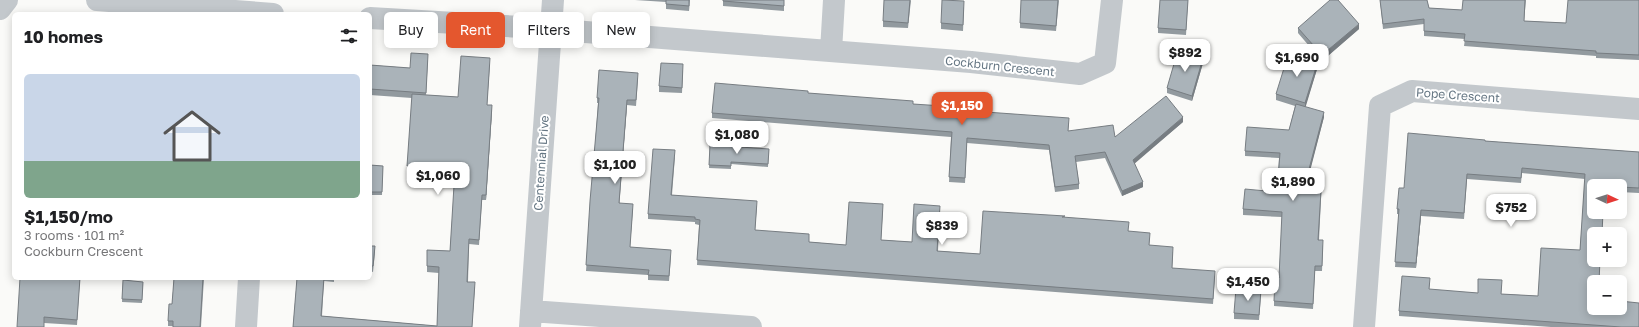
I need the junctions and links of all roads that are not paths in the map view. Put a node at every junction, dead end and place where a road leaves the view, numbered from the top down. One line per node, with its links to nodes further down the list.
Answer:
1 (7, 0): 6 (street)
2 (97, 0): 7 (street)
3 (553, 0): 8 (street, Centennial Drive)
4 (834, 0): 13 (street)
5 (1112, 0): 13 (street, Cockburn Crescent)
6 (0, 9)
7 (243, 12)
8 (552, 12)
9 (372, 18): 10 (street, Cockburn Crescent)
10 (513, 27)
11 (584, 33): 13 (street, Cockburn Crescent)
12 (550, 48): 16 (street, Centennial Drive)
13 (831, 52)
14 (1639, 109): 19 (street, Pope Crescent)
15 (249, 280): 17 (street)
16 (530, 319): 18 (street)
17 (246, 327)
18 (751, 327)
19 (1364, 327)

